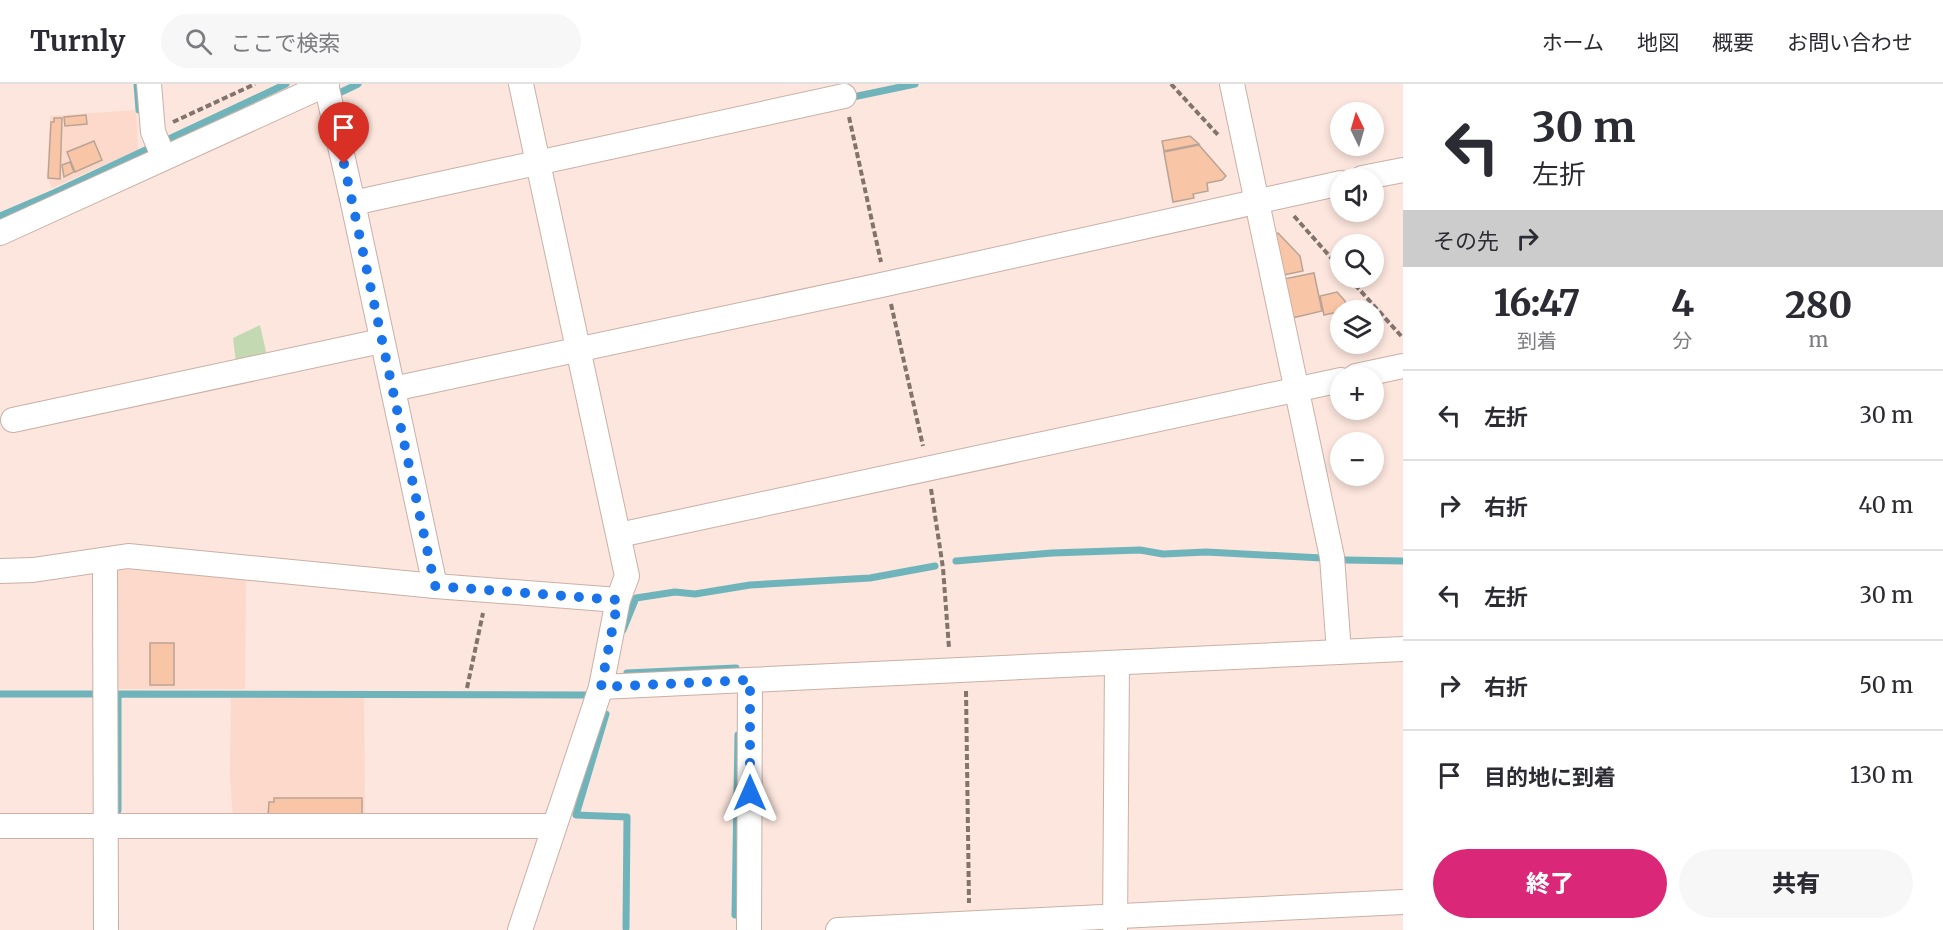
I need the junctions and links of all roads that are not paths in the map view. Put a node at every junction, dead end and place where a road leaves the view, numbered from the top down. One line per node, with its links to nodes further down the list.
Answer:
1 (149, 84): 6 (street)
2 (326, 84): 6 (street); 12 (street)
3 (521, 84): 7 (street)
4 (1232, 84): 11 (street)
5 (844, 96): 7 (street)
6 (157, 142): 13 (street)
7 (539, 163): 12 (street); 15 (street)
8 (1403, 170): 9 (street)
9 (1384, 174)
10 (1330, 185): 11 (street)
11 (1257, 201): 15 (street); 20 (street)
12 (353, 203): 14 (street)
13 (0, 233)
14 (381, 341): 19 (street); 21 (street)
15 (580, 349): 19 (street); 22 (street)
16 (1403, 366): 17 (street)
17 (1384, 370)
18 (1330, 382): 20 (street)
19 (393, 389): 25 (street)
20 (1297, 389): 22 (street); 28 (street)
21 (13, 420)
22 (619, 535): 26 (street)
23 (105, 560): 24 (street); 25 (street); 33 (street)
24 (0, 571)
25 (435, 586): 26 (street)
26 (618, 600): 31 (street)
27 (1403, 649): 28 (street)
28 (1339, 652): 29 (street)
29 (1117, 663): 30 (street); 36 (street)
30 (750, 680): 31 (street); 39 (street)
31 (601, 687): 34 (street)
32 (0, 826): 33 (street)
33 (106, 826): 34 (street); 37 (street)
34 (553, 826): 38 (street)
35 (1403, 902): 36 (street)
36 (1115, 923): 40 (street)
37 (106, 930)
38 (520, 930)
39 (749, 930)
40 (838, 930)

